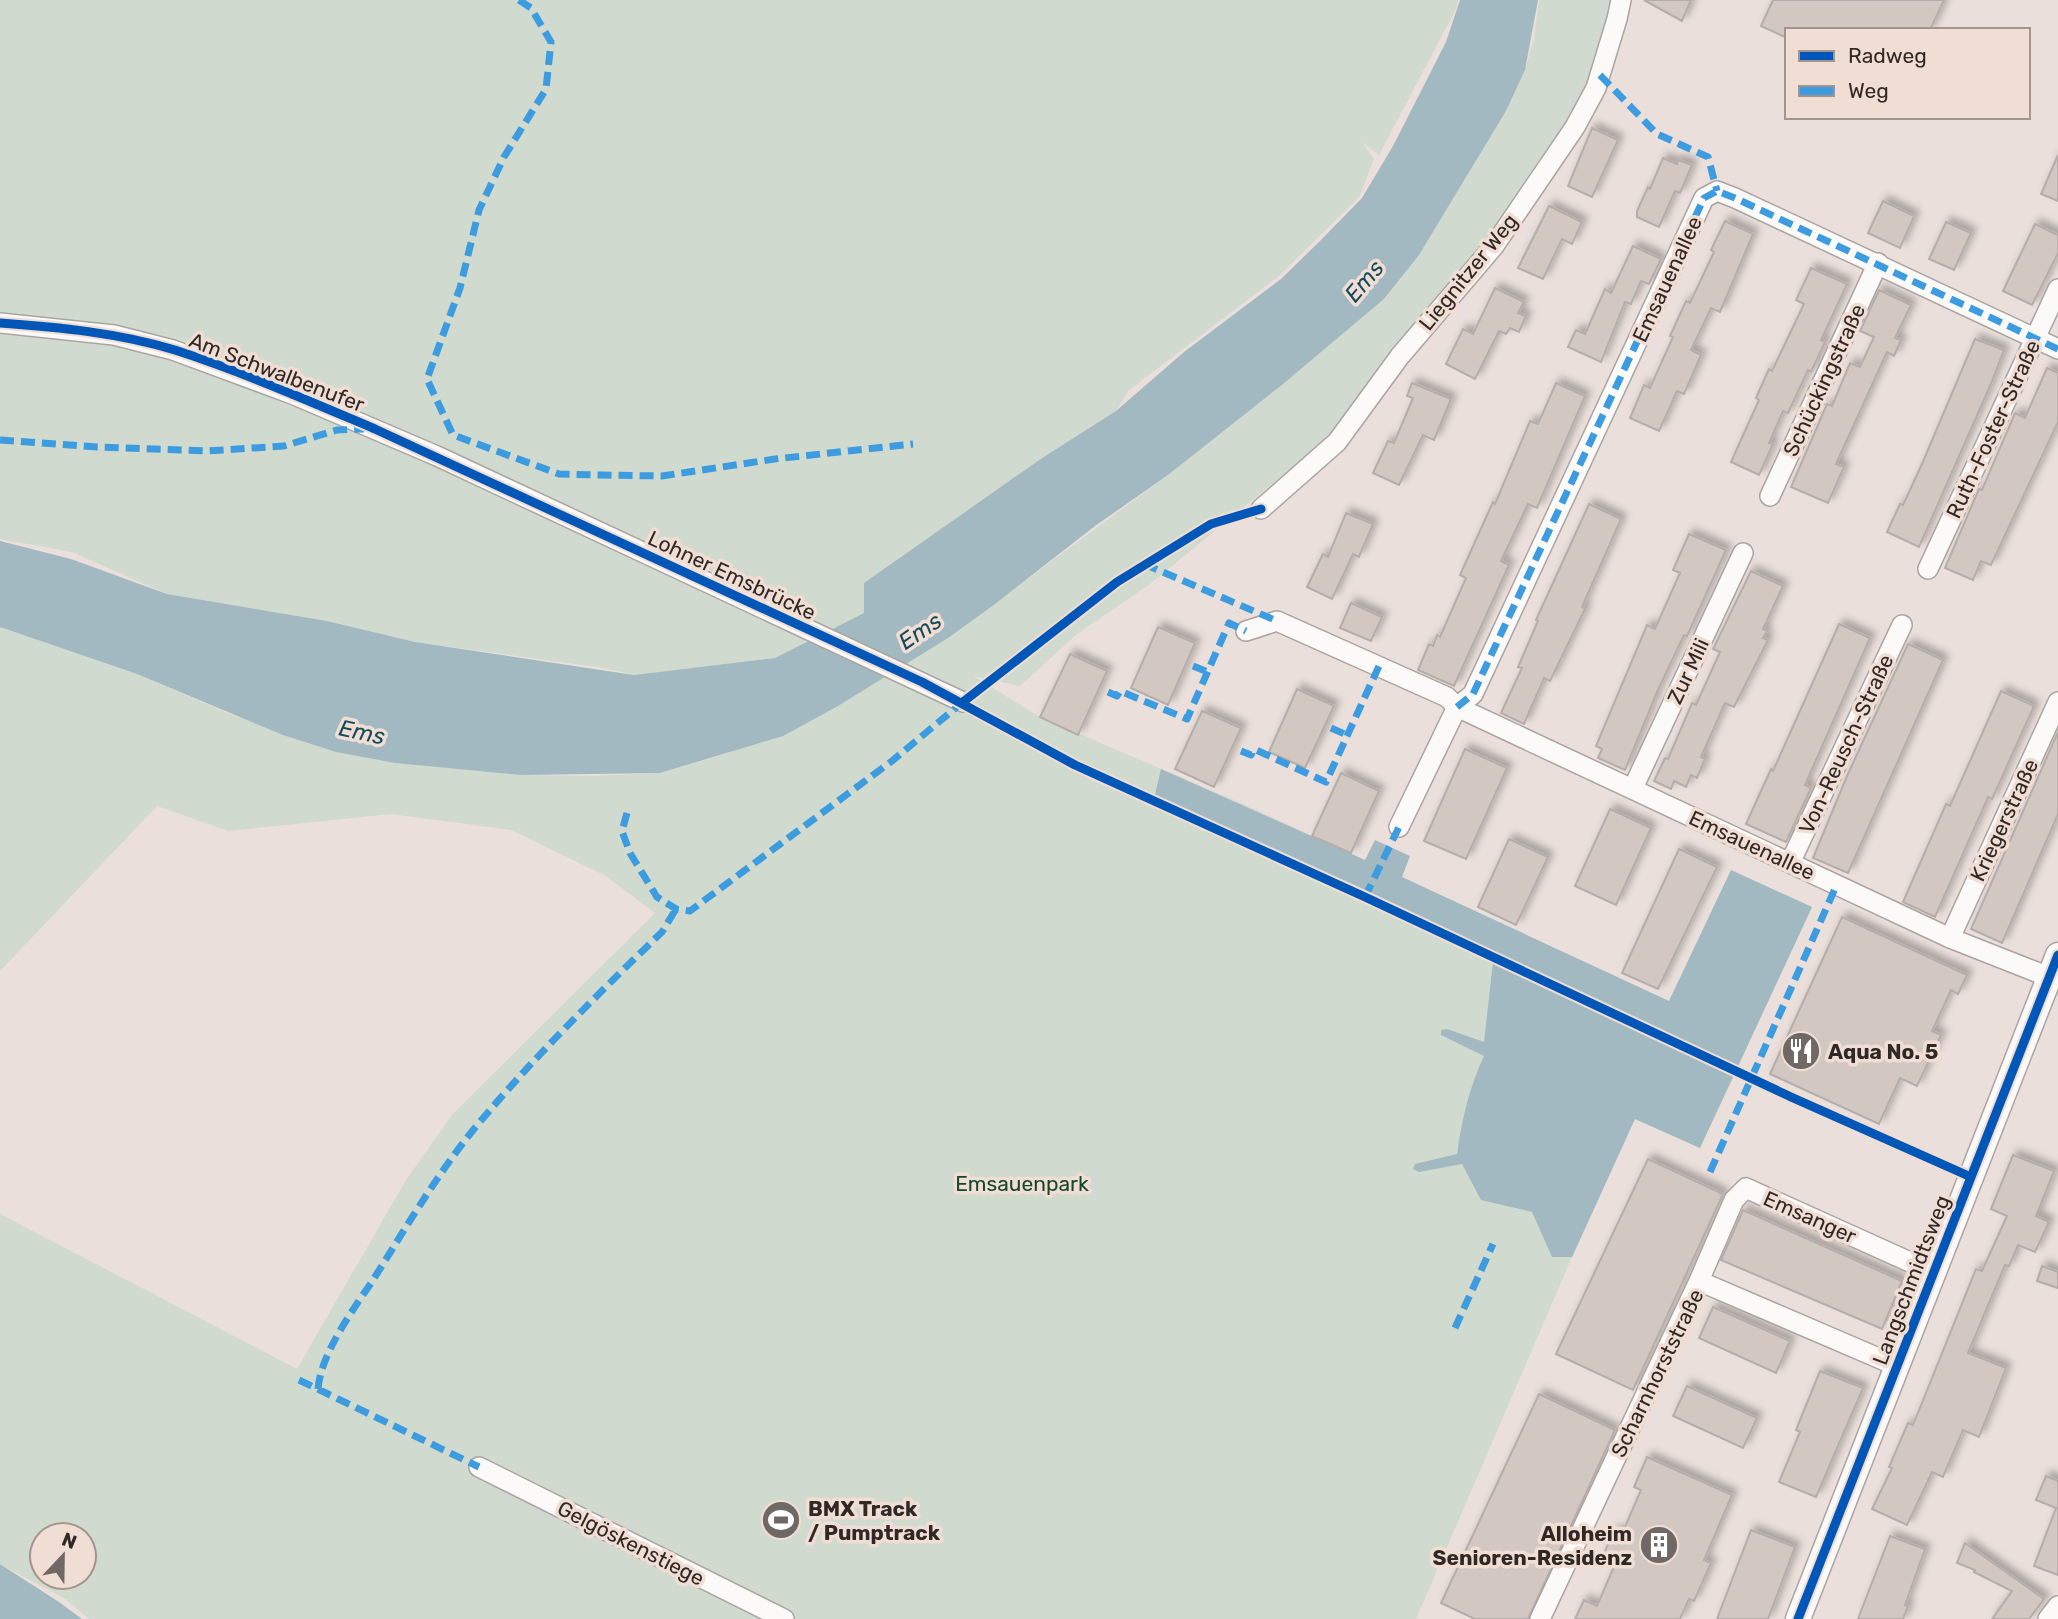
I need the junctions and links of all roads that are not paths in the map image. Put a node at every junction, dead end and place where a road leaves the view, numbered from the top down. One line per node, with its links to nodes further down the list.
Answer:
1 (1621, 0): 9 (street, Liegnitzer Weg)
2 (1878, 263): 5 (street, Emsauenallee); 7 (street, Schückingstraße); 16 (street, Emsauenallee)
3 (2058, 289): 5 (street, Ruth-Foster-Straße)
4 (0, 323): 8 (street, Am Schwalbenufer)
5 (2034, 339): 6 (street, Emsauenallee); 11 (street, Ruth-Foster-Straße)
6 (2058, 349)
7 (1770, 496)
8 (528, 500): 14 (street, Lohner Emsbrücke)
9 (1261, 509)
10 (1743, 553): 17 (street, Zur Mili)
11 (1928, 569)
12 (1902, 625): 19 (street, Von-Reusch-Straße)
13 (1246, 631): 16 (street, Emsauenallee)
14 (963, 702)
15 (2058, 702): 20 (street, Kriegerstraße)
16 (1457, 707): 17 (street, Emsauenallee); 18 (street)
17 (1633, 788): 19 (street, Emsauenallee)
18 (1399, 827)
19 (1790, 863): 20 (street, Emsauenallee)
20 (1950, 938): 21 (street, Emsauenallee)
21 (2054, 966): 22 (street, Langschmidtsweg)
22 (1932, 1272): 23 (street, Emsanger); 24 (street, Langschmidtsweg)
23 (1699, 1281): 24 (street, Scharnhorststraße); 28 (street, Scharnhorststraße)
24 (1897, 1366): 29 (street, Langschmidtsweg)
25 (479, 1467): 27 (street, Gelgöskenstiege)
26 (2058, 1606): 30 (street)
27 (784, 1619)
28 (1540, 1619)
29 (1798, 1619)
30 (2048, 1619)

